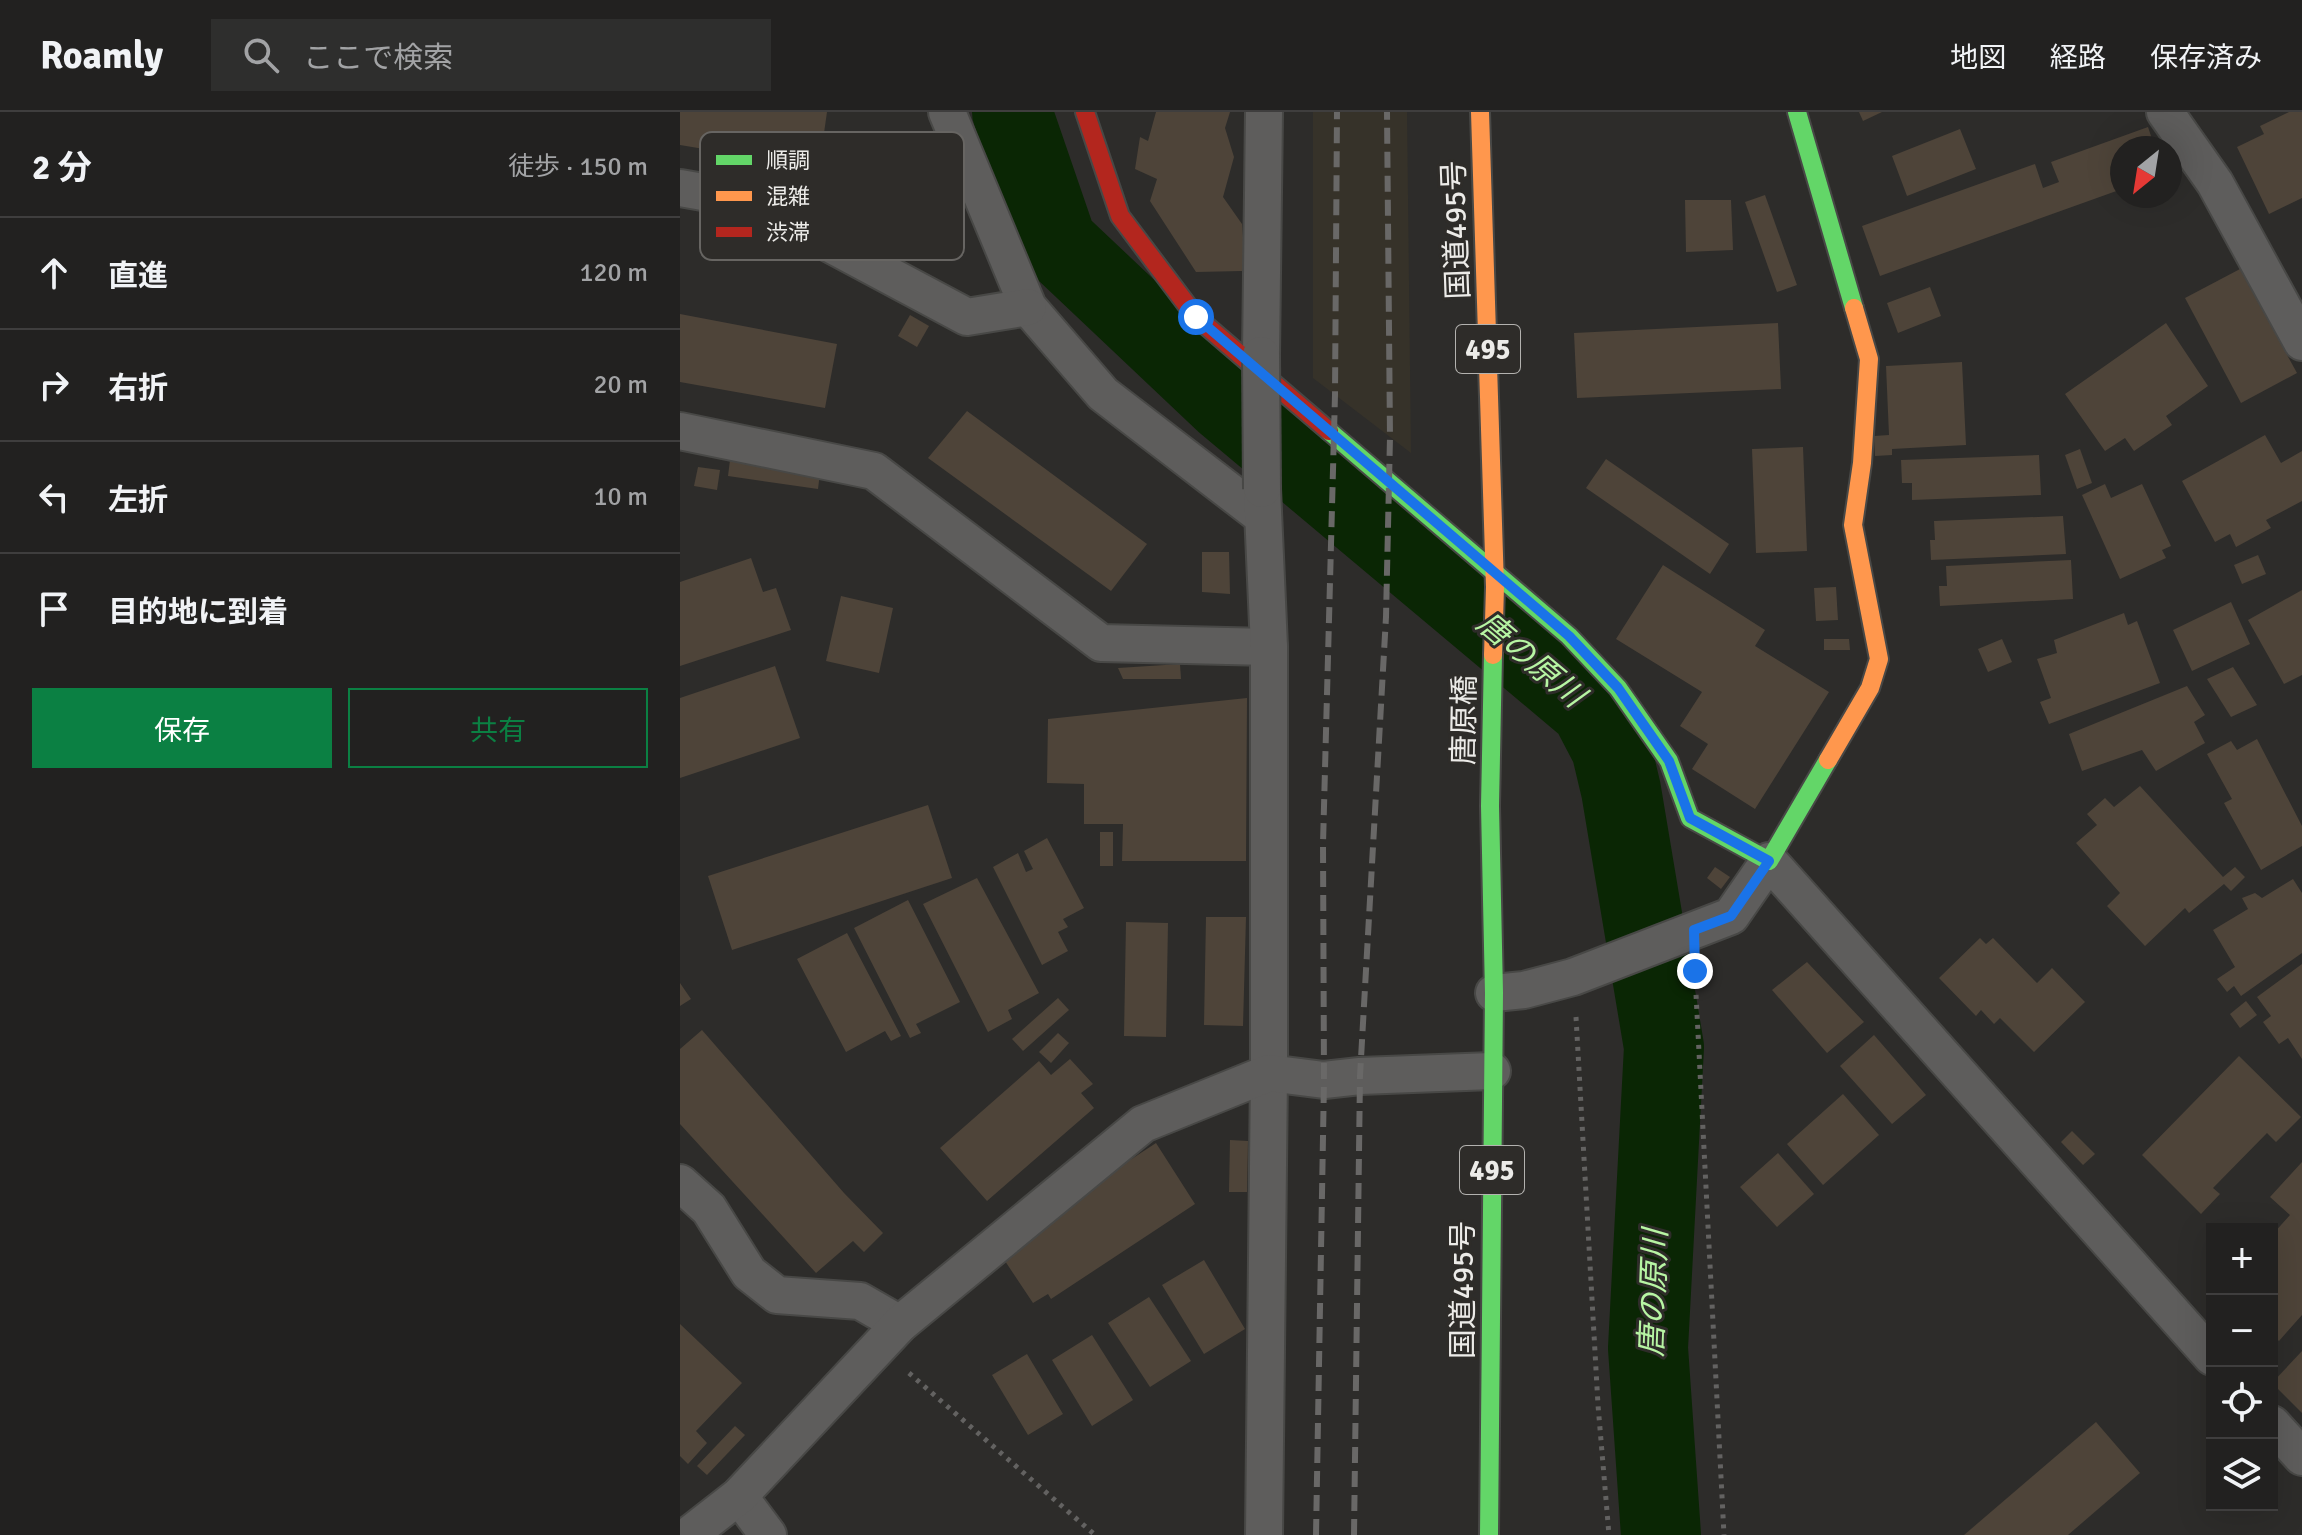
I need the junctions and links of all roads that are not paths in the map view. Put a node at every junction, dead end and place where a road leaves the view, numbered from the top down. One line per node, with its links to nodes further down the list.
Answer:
1 (947, 112): 7 (street)
2 (1085, 112): 16 (main road)
3 (1264, 112): 15 (street, bridge)
4 (1480, 112): 16 (main road, 国道495号 / 495)
5 (1797, 112): 19 (main road)
6 (2165, 112): 13 (street)
7 (955, 132)
8 (964, 153): 12 (street)
9 (680, 188): 10 (street)
10 (700, 192)
11 (860, 260): 12 (street)
12 (1028, 307): 15 (street)
13 (2302, 342)
14 (680, 431): 17 (street)
15 (1263, 503): 17 (street)
16 (1495, 579): 18 (main road, 唐原橋 / 495); 19 (main road)
17 (1269, 647): 22 (street)
18 (1490, 806): 20 (main road, 国道495号 / 495)
19 (1769, 861): 20 (street); 25 (street)
20 (1494, 993): 21 (main road, 国道495号 / 495)
21 (1492, 1071): 22 (street); 32 (main road, 国道495号 / 495)
22 (1269, 1073): 24 (street); 31 (street)
23 (680, 1183): 24 (street)
24 (889, 1336): 28 (street)
25 (2206, 1350)
26 (2278, 1431): 27 (street)
27 (2302, 1457)
28 (739, 1496): 29 (street); 30 (street)
29 (689, 1535)
30 (768, 1535)
31 (1264, 1535)
32 (1489, 1535)

